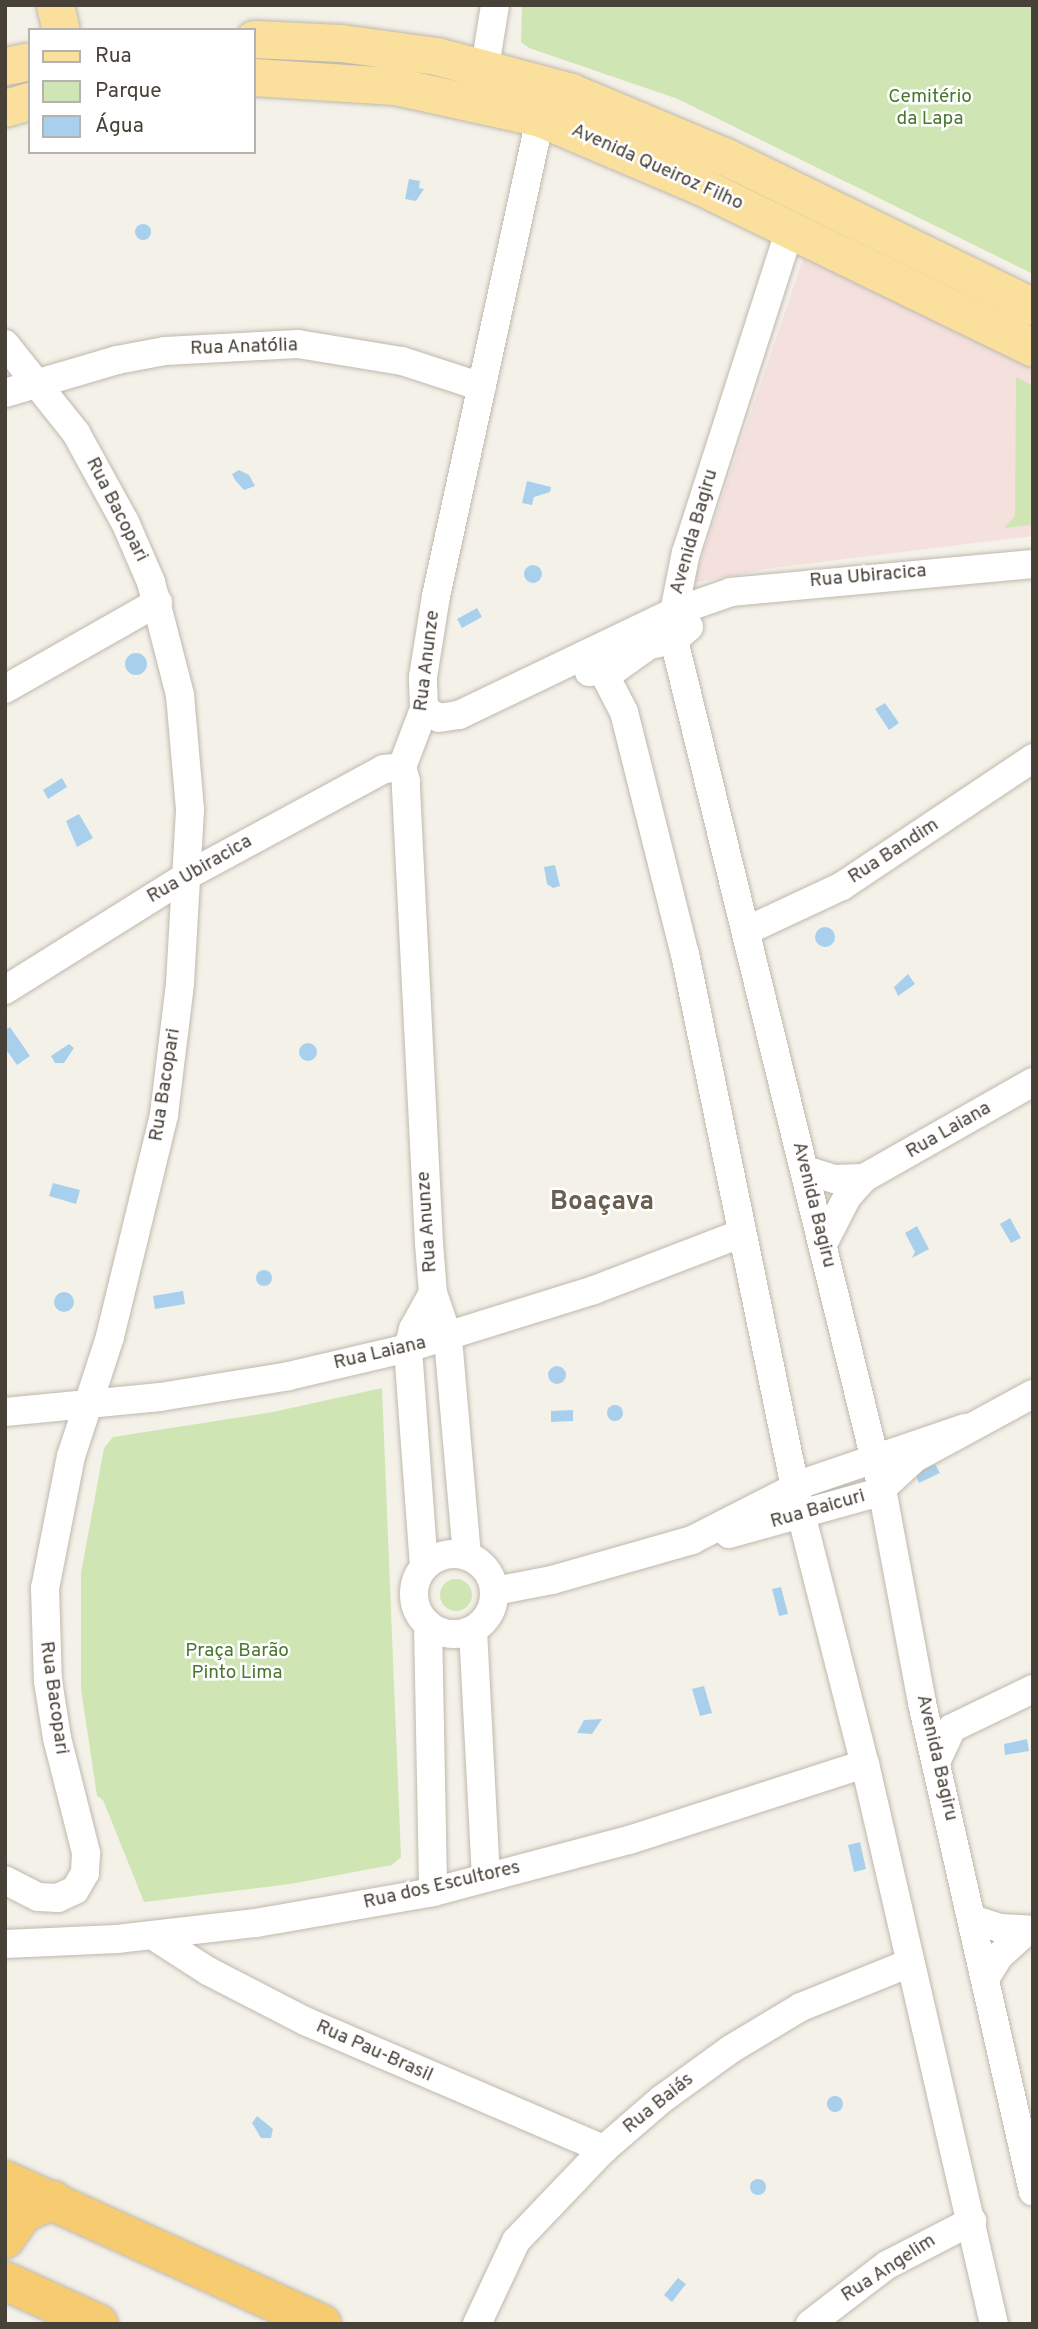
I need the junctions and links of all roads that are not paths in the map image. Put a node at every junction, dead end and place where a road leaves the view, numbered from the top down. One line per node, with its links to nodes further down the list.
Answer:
1 (55, 5): 3 (main road)
2 (495, 5): 7 (street)
3 (61, 28)
4 (256, 39): 7 (main road, Avenida Queiroz Filho)
5 (28, 61): 6 (main road)
6 (5, 66)
7 (485, 67): 12 (main road, Avenida Queiroz Filho)
8 (256, 77): 11 (main road, Avenida Queiroz Filho)
9 (28, 102): 10 (main road)
10 (5, 108)
11 (540, 118): 13 (main road, Avenida Queiroz Filho); 19 (street, Rua Anunze)
12 (726, 157): 13 (main road); 15 (main road, Avenida Queiroz Filho)
13 (698, 185): 14 (main road, Avenida Queiroz Filho)
14 (790, 229): 17 (main road, Avenida Queiroz Filho); 24 (street, Avenida Bagiru)
15 (1033, 307)
16 (5, 344): 18 (street, Rua Bacopari)
17 (1033, 348)
18 (38, 383): 19 (street, Rua Anatólia); 20 (street, Rua Anatólia); 23 (street, Rua Bacopari)
19 (482, 387): 28 (street, Rua Anunze)
20 (5, 393)
21 (1033, 564): 22 (street, Rua Ubiracica)
22 (704, 600): 24 (street, Rua Ubiracica); 25 (street)
23 (158, 602): 27 (street); 31 (street, Rua Bacopari)
24 (674, 612): 25 (street, Avenida Bagiru); 26 (street, Rua Ubiracica)
25 (674, 640): 26 (street, Rua Ubiracica); 32 (street, Avenida Bagiru)
26 (599, 662): 28 (street, Rua Ubiracica); 37 (street)
27 (5, 689)
28 (424, 709): 30 (street, Rua Anunze)
29 (1033, 758): 32 (street, Rua Bandim)
30 (402, 767): 31 (street, Rua Ubiracica); 39 (street, Rua Anunze)
31 (188, 874): 33 (street, Rua Ubiracica); 43 (street, Rua Bacopari)
32 (746, 931): 35 (street, Avenida Bagiru)
33 (5, 990)
34 (1033, 1082): 36 (street, Rua Laiana)
35 (805, 1170): 36 (street); 38 (street, Avenida Bagiru)
36 (864, 1178): 38 (street, Rua Laiana)
37 (740, 1234): 40 (street, Rua Laiana); 47 (street)
38 (824, 1242): 46 (street, Avenida Bagiru)
39 (433, 1293): 40 (street, Rua Anunze); 41 (street, Rua Anunze)
40 (448, 1337): 41 (street, Rua Laiana); 51 (street)
41 (408, 1348): 43 (street, Rua Laiana); 52 (street)
42 (1033, 1394): 45 (street, Rua Baicuri)
43 (89, 1406): 44 (street, Rua Laiana); 62 (street, Rua Bacopari)
44 (5, 1412)
45 (965, 1428): 46 (street, Rua Baicuri); 48 (street, Rua Baicuri)
46 (874, 1457): 47 (street, Rua Baicuri); 48 (street, Avenida Bagiru)
47 (795, 1488): 49 (street); 50 (street, Rua Baicuri)
48 (882, 1489): 49 (street, Rua Baicuri); 57 (street, Avenida Bagiru)
49 (802, 1516): 50 (street, Rua Baicuri); 60 (street)
50 (692, 1540): 53 (street, Rua Baicuri)
51 (467, 1556): 52 (street); 53 (street)
52 (424, 1567): 54 (street)
53 (495, 1591): 55 (street)
54 (428, 1624): 55 (street); 63 (street)
55 (473, 1630): 61 (street)
56 (1033, 1689): 58 (street)
57 (923, 1707): 58 (street); 59 (street, Avenida Bagiru)
58 (964, 1720): 59 (street)
59 (937, 1760): 64 (street, Avenida Bagiru)
60 (865, 1764): 61 (street, Rua dos Escultores); 68 (street)
61 (486, 1878): 63 (street, Rua dos Escultores)
62 (5, 1880)
63 (433, 1892): 66 (street, Rua dos Escultores)
64 (972, 1919): 65 (street); 69 (street, Avenida Bagiru)
65 (1030, 1930): 69 (street)
66 (152, 1935): 67 (street, Rua dos Escultores); 70 (street, Rua Pau-Brasil)
67 (5, 1944)
68 (910, 1963): 70 (street, Rua Baiás); 74 (street)
69 (986, 1977): 72 (street, Avenida Bagiru)
70 (604, 2149): 79 (street, Rua Baiás)
71 (5, 2180): 73 (highway)
72 (1031, 2182)
73 (53, 2200): 75 (highway); 78 (highway)
74 (972, 2221): 80 (street, Rua Angelim); 81 (street)
75 (5, 2239)
76 (7, 2279): 77 (highway)
77 (99, 2324)
78 (322, 2324)
79 (477, 2324)
80 (810, 2324)
81 (994, 2324)

